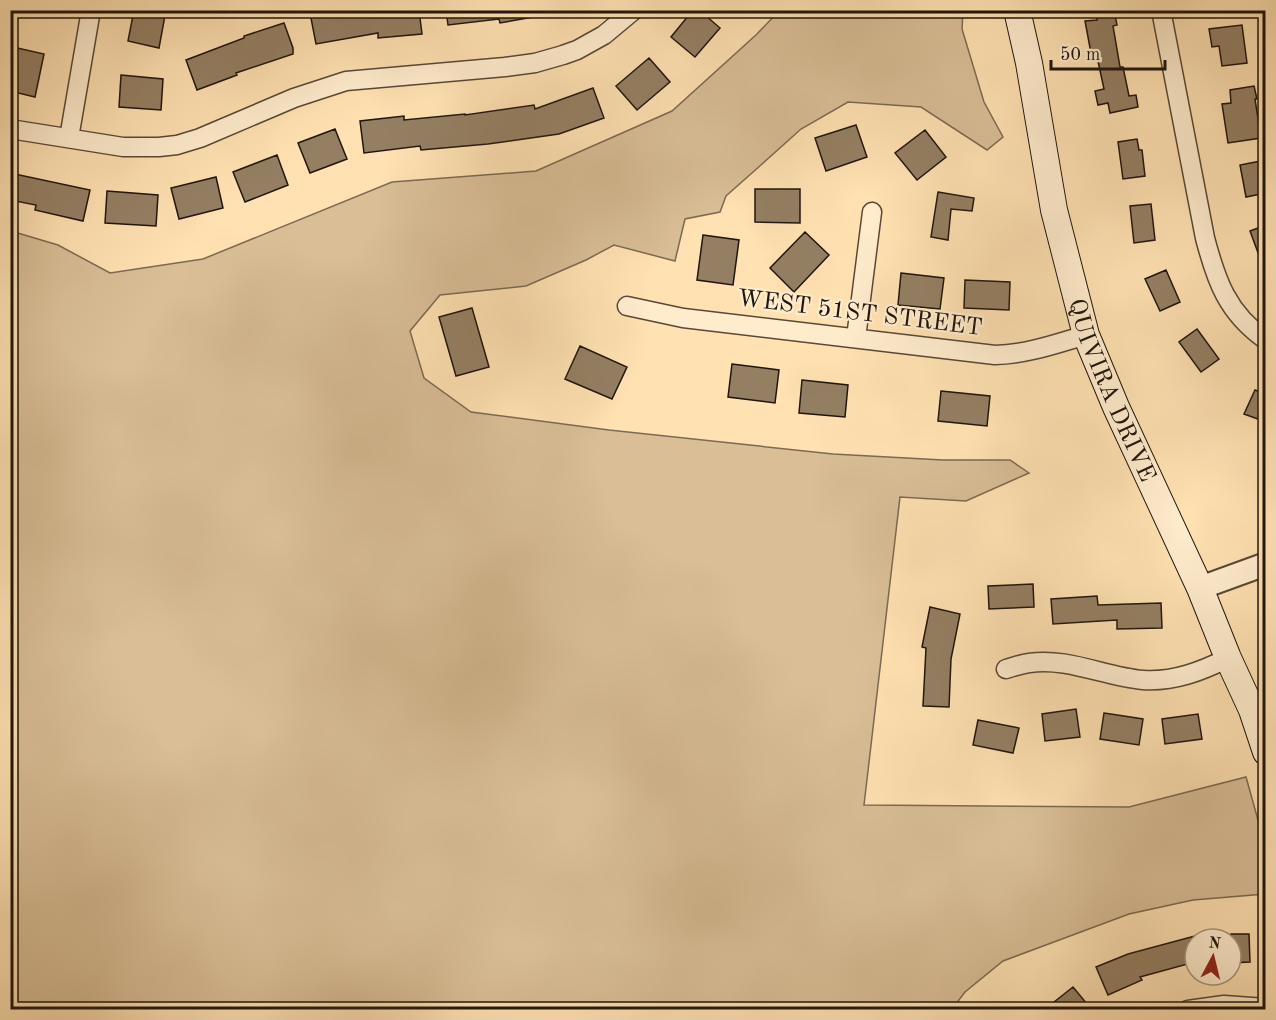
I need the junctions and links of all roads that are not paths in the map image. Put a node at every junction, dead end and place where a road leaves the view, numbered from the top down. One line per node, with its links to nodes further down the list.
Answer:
1 (91, 10): 6 (street)
2 (634, 10): 6 (street)
3 (1017, 10): 9 (main road, QUIVIRA DRIVE)
4 (1161, 10): 11 (street)
5 (10, 129): 6 (street)
6 (69, 138)
7 (872, 212): 10 (street)
8 (627, 306): 10 (street, WEST 51ST STREET)
9 (1086, 334): 10 (street, WEST 51ST STREET); 13 (main road, QUIVIRA DRIVE)
10 (856, 338)
11 (1266, 339)
12 (1266, 564): 13 (street)
13 (1200, 588): 14 (main road, QUIVIRA DRIVE)
14 (1228, 658): 15 (street); 16 (main road, QUIVIRA DRIVE)
15 (1006, 669)
16 (1266, 752)
17 (1266, 1008): 18 (street)
18 (1188, 1010)

